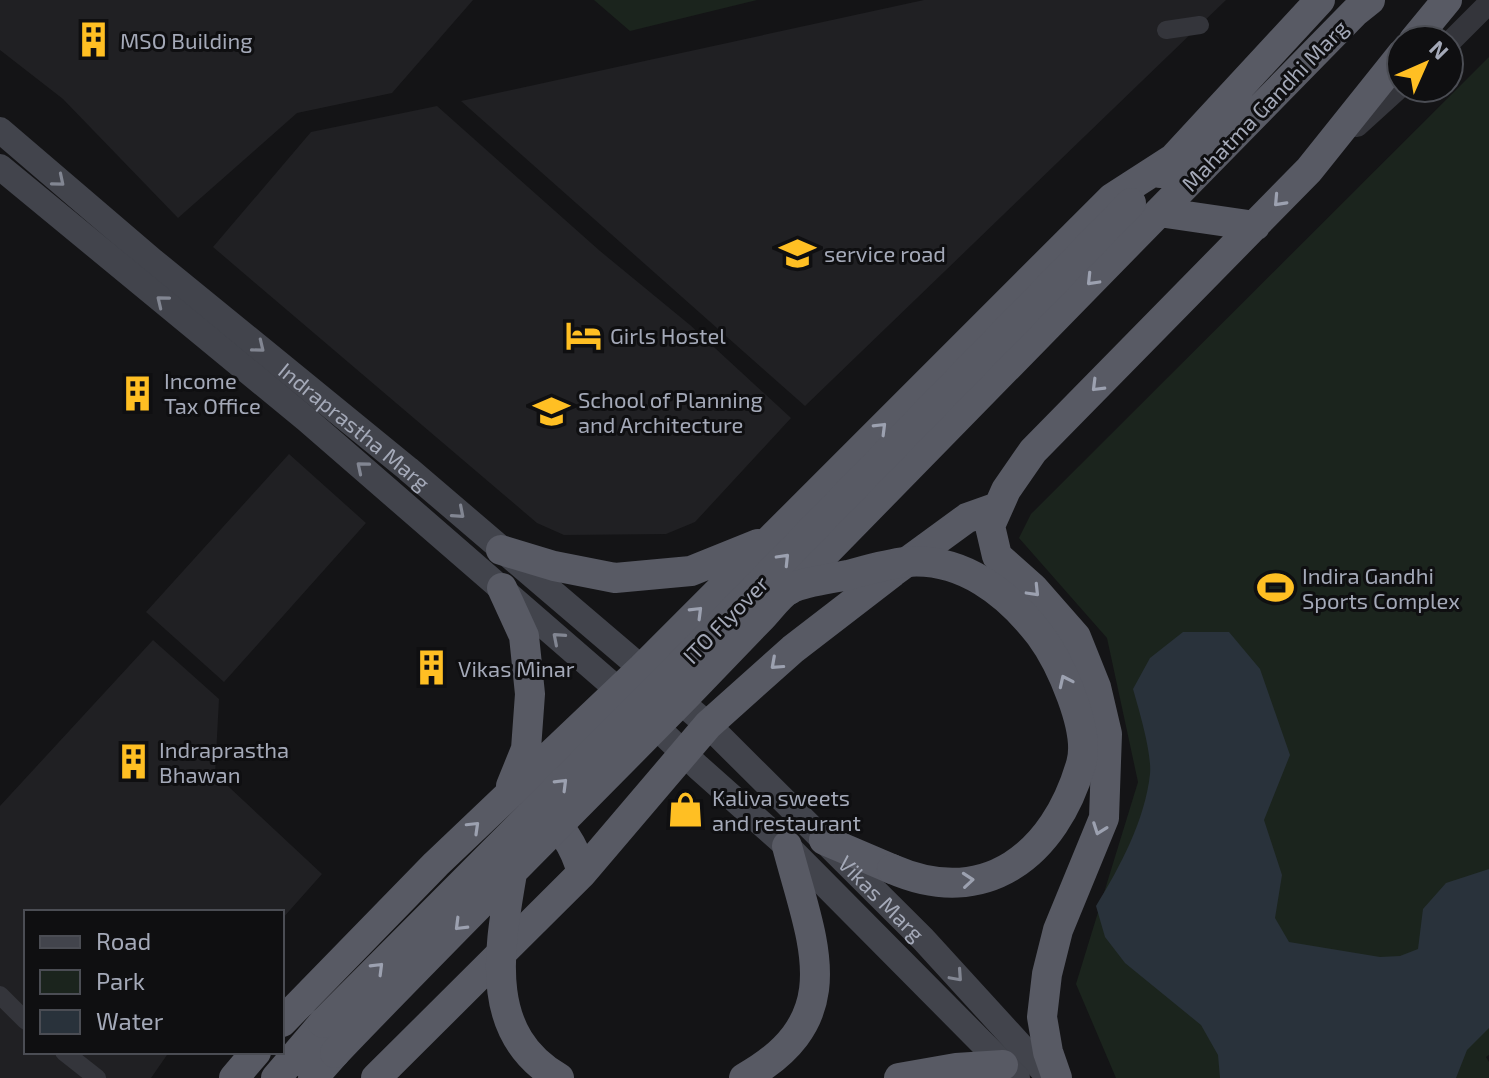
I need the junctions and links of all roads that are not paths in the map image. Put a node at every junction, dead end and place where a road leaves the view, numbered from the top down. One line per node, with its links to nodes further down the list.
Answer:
1 (1320, 0): 12 (highway, Mahatma Gandhi Marg)
2 (1370, 0): 15 (highway, Mahatma Gandhi Marg)
3 (1447, 0): 5 (highway)
4 (1489, 3): 7 (street)
5 (1427, 24)
6 (1200, 25): 8 (street)
7 (1465, 27)
8 (1166, 30)
9 (1385, 75): 14 (highway)
10 (1385, 101): 14 (street)
11 (0, 130): 19 (main road, Indraprastha Marg, one-way to 19)
12 (1174, 158): 15 (highway, ITO Flyover); 18 (highway, one-way to 12)
13 (0, 167): 20 (main road, Indraprastha Marg, one-way to 13)
14 (1309, 170): 16 (highway, one-way to 16)
15 (1145, 213): 16 (highway); 21 (highway, ITO Flyover, one-way to 21); 39 (highway, ITO Flyover, one-way to 15, bridge)
16 (1255, 226): 17 (highway, one-way to 17)
17 (998, 507): 24 (highway, one-way to 24); 46 (highway, one-way to 46)
18 (768, 540): 19 (highway); 22 (highway, one-way to 18)
19 (501, 550): 22 (main road, Indraprastha Marg)
20 (502, 588): 23 (main road, Indraprastha Marg, one-way to 20); 26 (highway)
21 (789, 590): 27 (highway, one-way to 21, bridge); 29 (highway, ITO Flyover, bridge)
22 (642, 668): 23 (highway); 24 (main road, Indraprastha Marg)
23 (617, 689): 25 (main road, Indraprastha Marg); 26 (highway)
24 (708, 725): 25 (highway); 27 (main road, Vikas Marg)
25 (683, 752): 28 (main road, Vikas Marg); 30 (highway)
26 (507, 796): 30 (highway); 33 (highway, one-way to 26)
27 (824, 840): 45 (main road, Vikas Marg, one-way to 45)
28 (787, 846): 36 (main road, Vikas Marg); 43 (highway)
29 (512, 873): 40 (highway, ITO Flyover, one-way to 40, bridge); 42 (highway, bridge)
30 (582, 873): 41 (highway)
31 (0, 995): 32 (street)
32 (24, 1019)
33 (284, 1020)
34 (67, 1054): 37 (street)
35 (254, 1054): 38 (highway)
36 (1010, 1072): 44 (highway)
37 (97, 1078)
38 (234, 1078)
39 (276, 1078)
40 (313, 1078)
41 (376, 1078)
42 (559, 1078)
43 (744, 1078)
44 (899, 1078)
45 (1050, 1078)
46 (1057, 1078)

